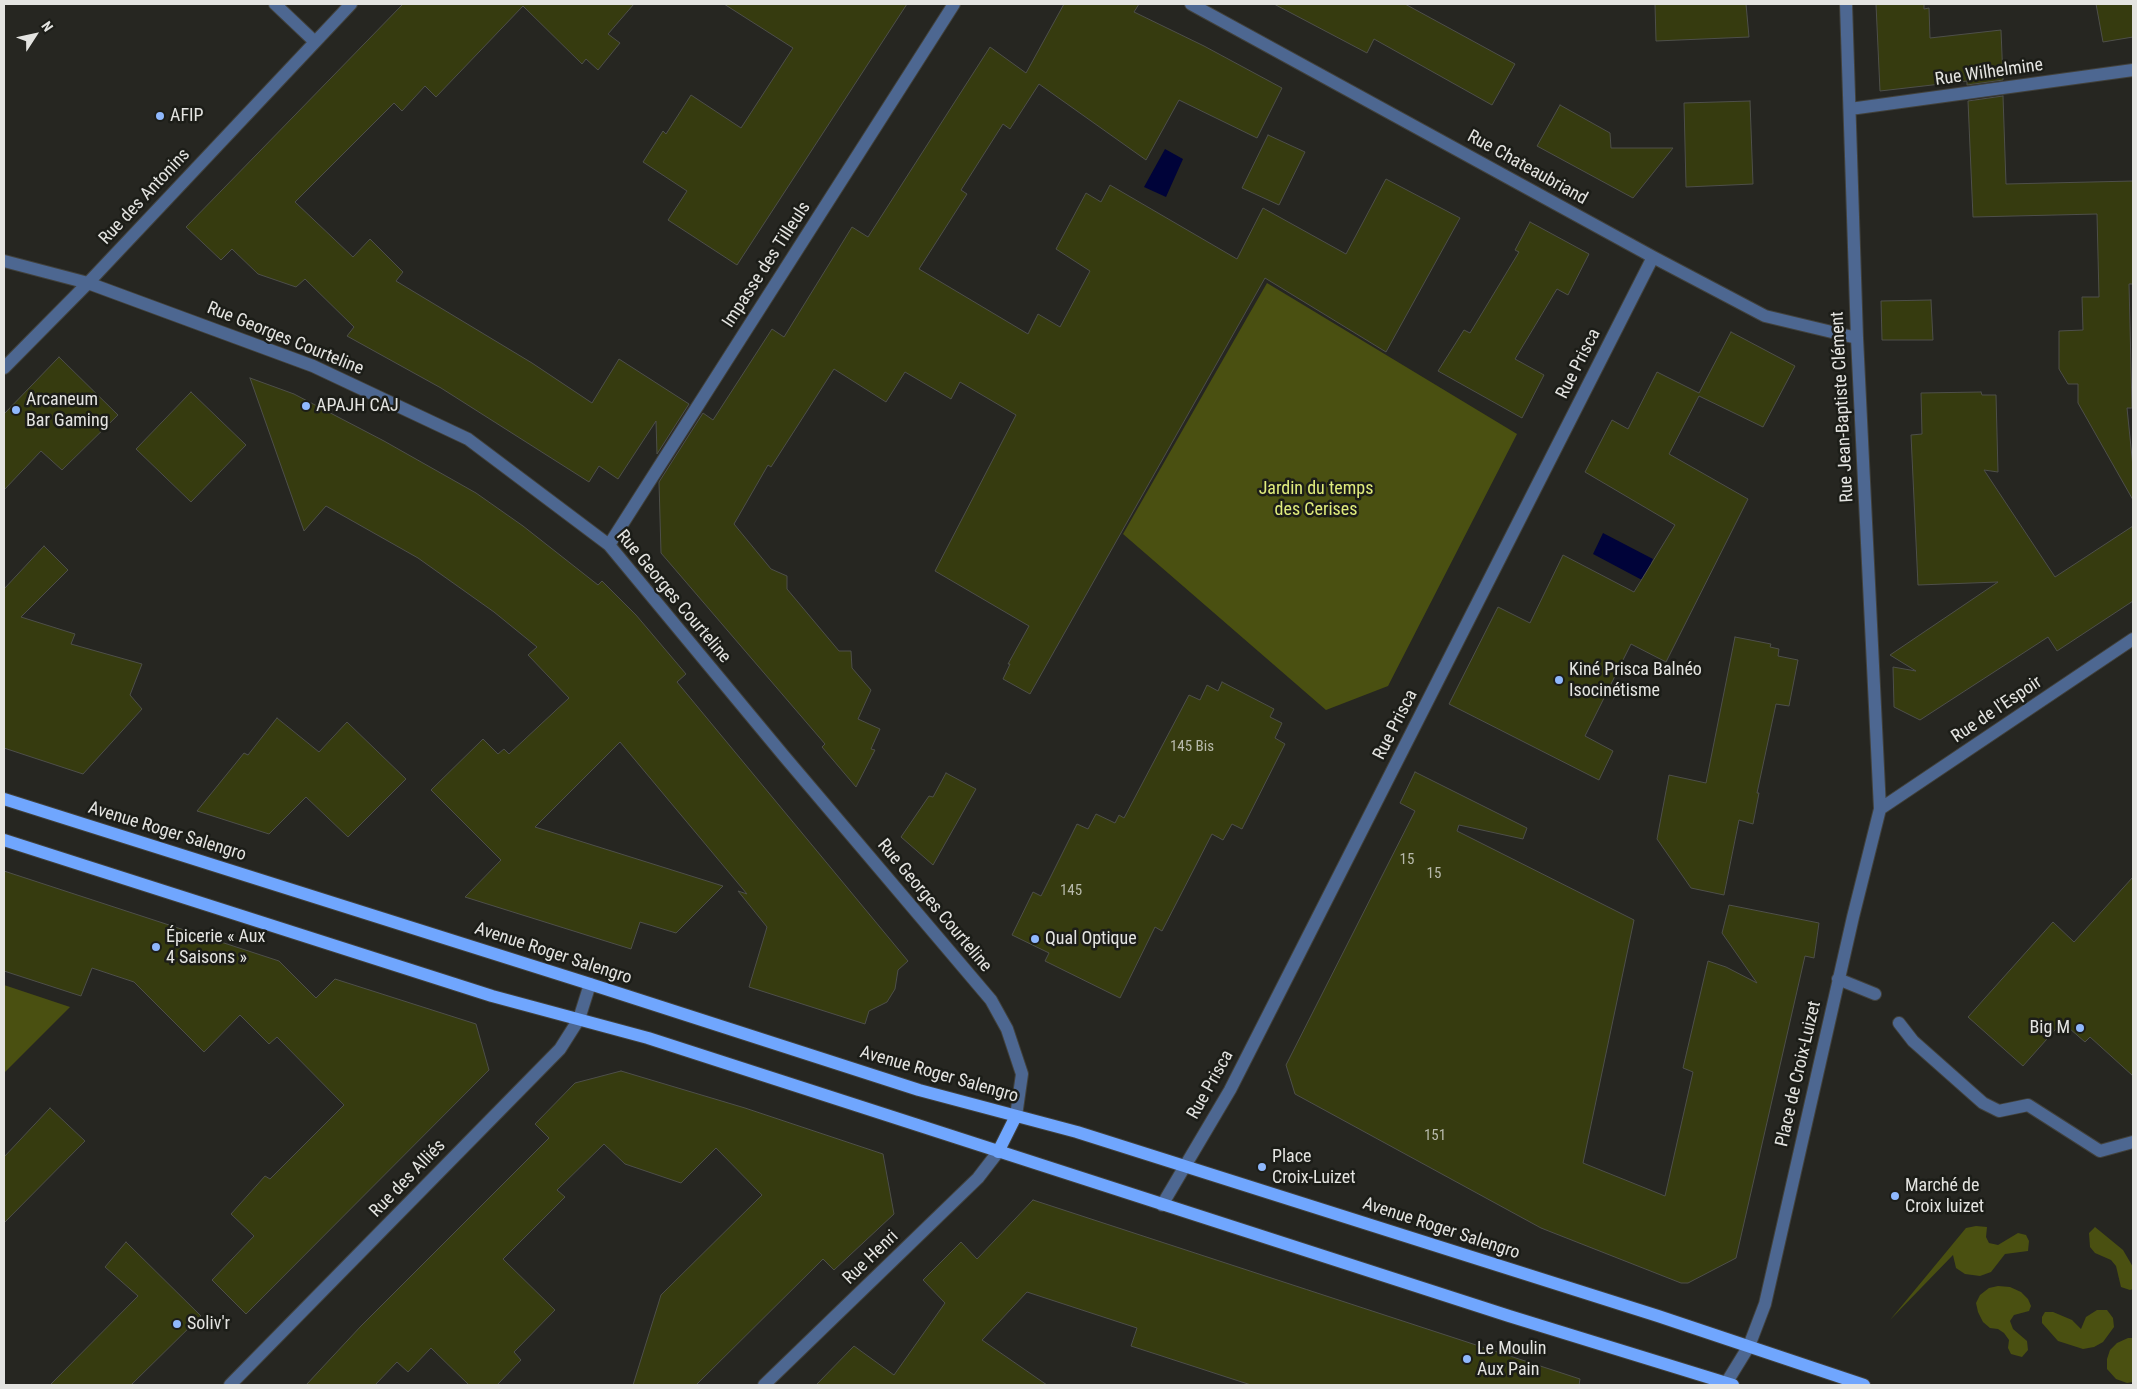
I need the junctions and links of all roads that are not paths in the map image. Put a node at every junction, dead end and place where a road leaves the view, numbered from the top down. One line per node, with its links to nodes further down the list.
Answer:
1 (275, 4): 6 (street)
2 (351, 4): 6 (street, Rue des Antonins)
3 (954, 4): 14 (street, Impasse des Tilleuls)
4 (1191, 4): 9 (street, Rue Chateaubriand)
5 (1846, 4): 8 (street, Rue Jean-Baptiste Clément)
6 (314, 42): 11 (street, Rue des Antonins)
7 (2133, 70): 8 (street, Rue Wilhelmine)
8 (1850, 109): 12 (street, Rue Jean-Baptiste Clément)
9 (1653, 257): 12 (street, Rue Chateaubriand); 27 (street, Rue Prisca)
10 (4, 261): 11 (street, Rue Georges Courteline)
11 (88, 283): 13 (street, Rue des Antonins); 14 (street, Rue Georges Courteline)
12 (1857, 338): 17 (street, Rue Jean-Baptiste Clément)
13 (4, 368)
14 (609, 546): 24 (street, Rue Georges Courteline)
15 (2133, 639): 17 (street, Rue de l'Espoir)
16 (4, 799): 20 (main road, Avenue Roger Salengro)
17 (1880, 809): 19 (street, Place de Croix-Luizet)
18 (4, 840): 22 (main road)
19 (1838, 979): 21 (street); 29 (street, Place de Croix-Luizet)
20 (590, 984): 22 (street, Rue des Alliés); 24 (main road, Avenue Roger Salengro)
21 (1875, 994)
22 (579, 1019): 26 (main road); 30 (street, Rue des Alliés)
23 (1899, 1023): 25 (street)
24 (1016, 1116): 26 (main road); 27 (main road, Avenue Roger Salengro)
25 (2133, 1142)
26 (998, 1152): 28 (main road); 31 (street, Rue Henri)
27 (1184, 1166): 28 (street, Rue Prisca); 29 (main road, Avenue Roger Salengro)
28 (1162, 1205): 32 (main road)
29 (1749, 1346): 32 (street, Place de Croix-Luizet); 33 (main road, Avenue Roger Salengro)
30 (230, 1385)
31 (764, 1385)
32 (1728, 1385)
33 (1864, 1385)

